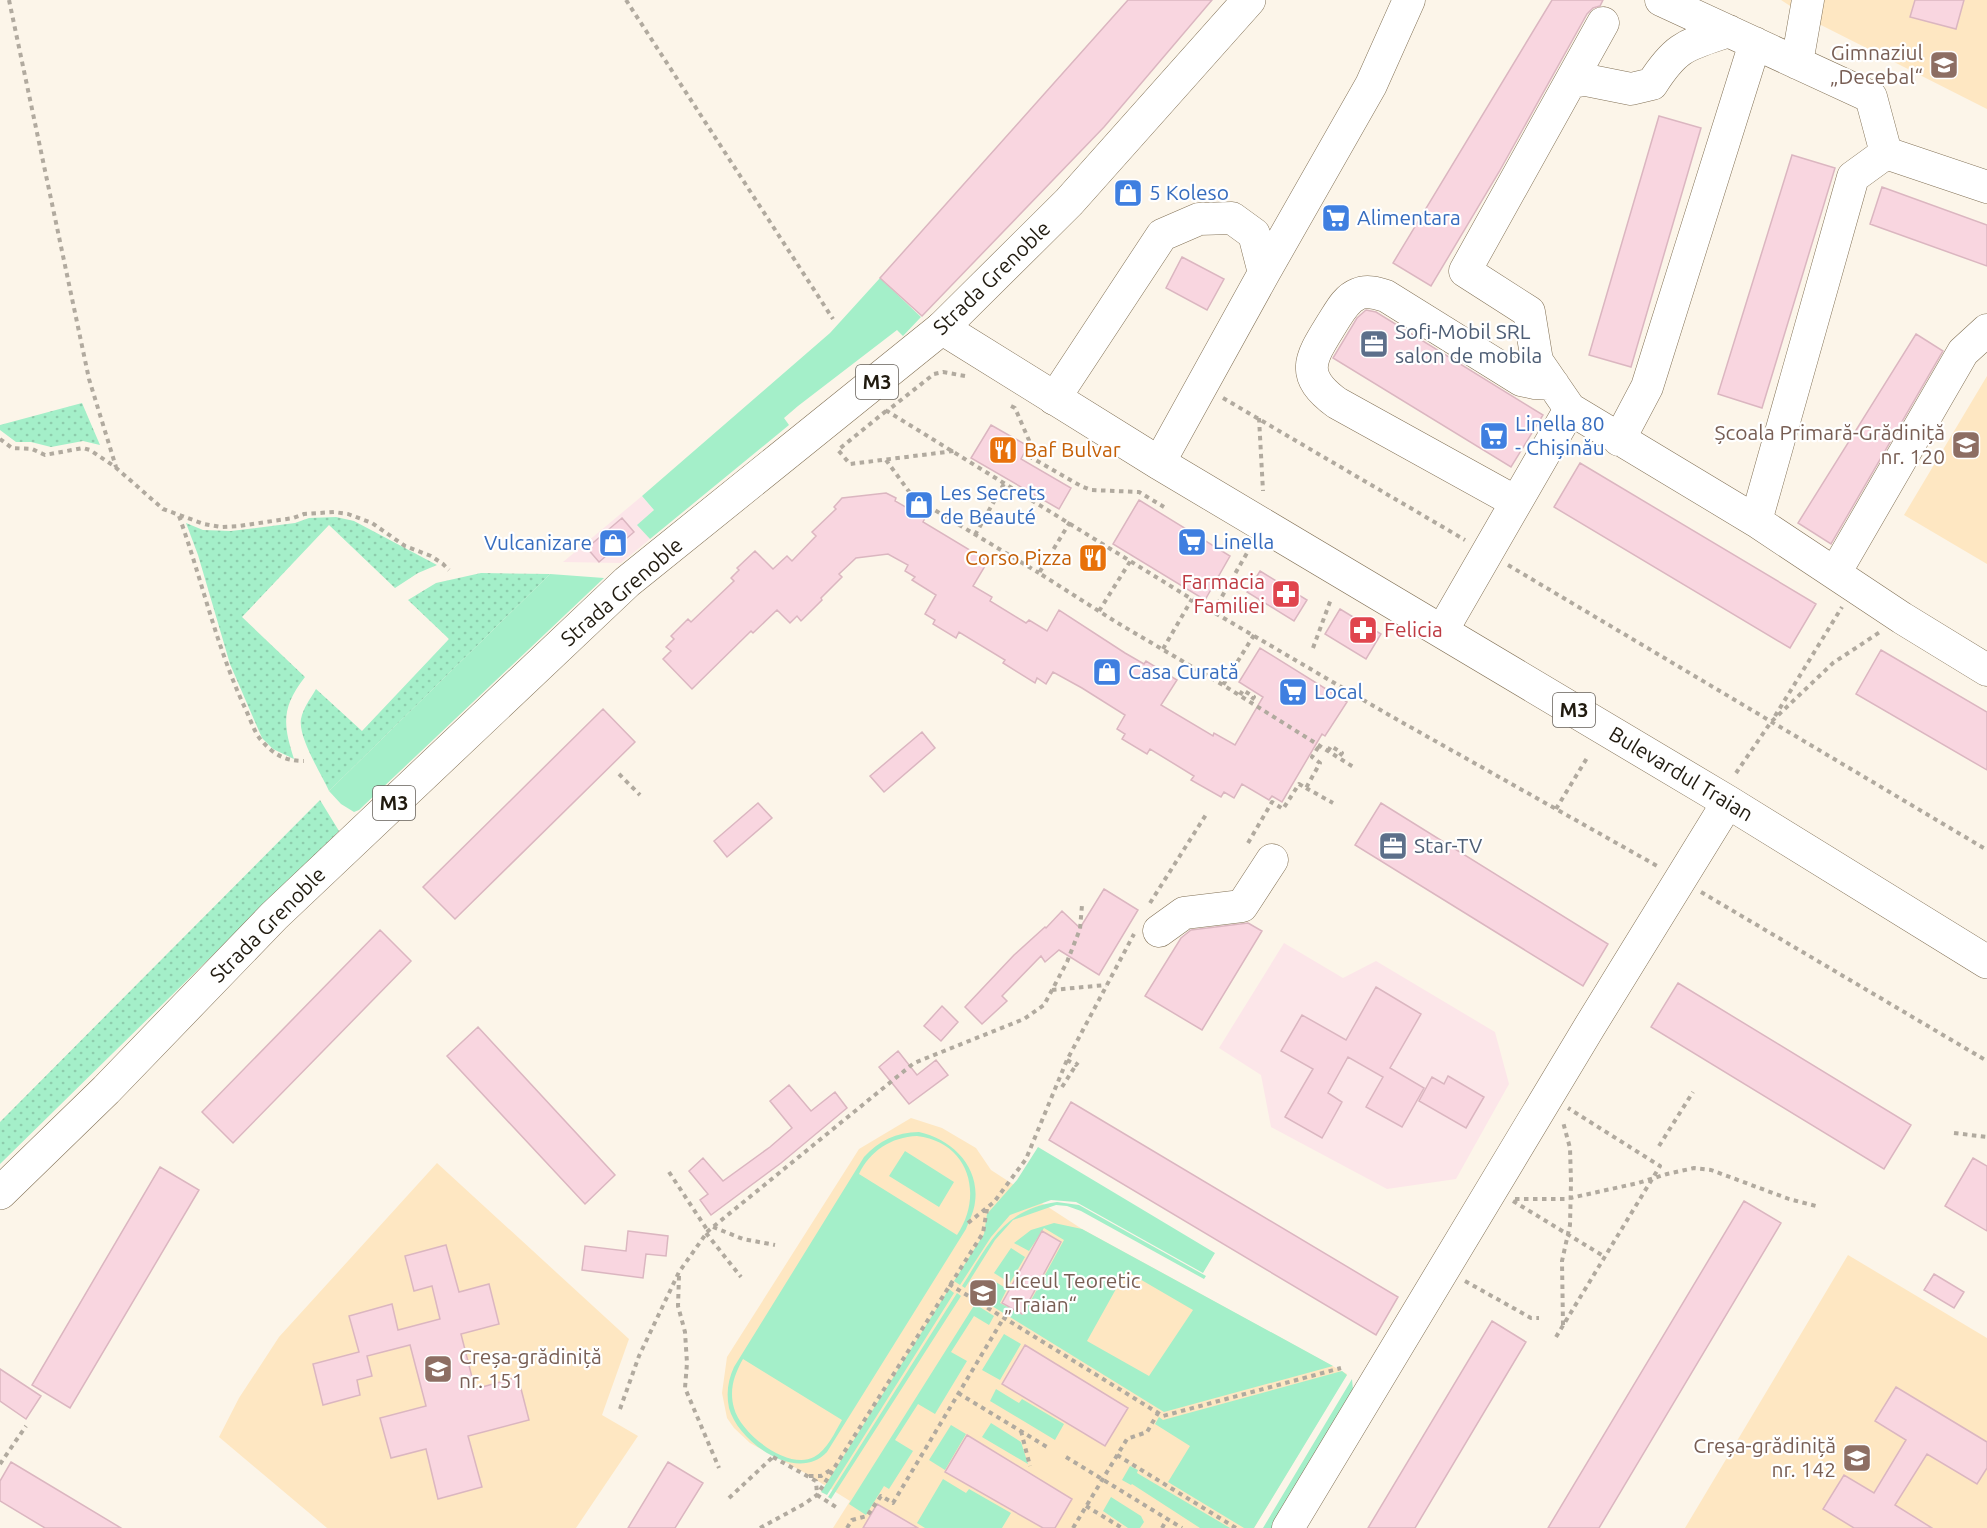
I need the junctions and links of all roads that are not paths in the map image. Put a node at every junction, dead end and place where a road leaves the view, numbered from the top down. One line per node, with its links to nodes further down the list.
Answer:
1 (1249, 0): 12 (main road, Strada Grenoble)
2 (1409, 0): 11 (lane)
3 (1661, 0): 6 (lane)
4 (1808, 0): 7 (lane)
5 (1603, 23): 8 (lane)
6 (1742, 37): 7 (lane); 8 (lane); 17 (lane)
7 (1797, 63): 9 (lane)
8 (1570, 82): 14 (lane)
9 (1886, 153): 10 (lane); 20 (lane)
10 (1987, 187)
11 (1264, 273): 15 (lane); 18 (lane)
12 (942, 328): 15 (main road, Bulevardul Traian / M3); 28 (main road, Strada Grenoble / M3)
13 (1987, 330): 21 (lane)
14 (1553, 384): 16 (lane); 19 (lane)
15 (1054, 399): 18 (main road, Bulevardul Traian / M3)
16 (1570, 409): 17 (lane); 19 (lane)
17 (1619, 440): 20 (lane)
18 (1159, 463): 22 (main road, Bulevardul Traian / M3)
19 (1516, 502): 22 (lane)
20 (1756, 521): 21 (lane)
21 (1845, 580): 23 (lane)
22 (1442, 632): 24 (main road, Bulevardul Traian / M3)
23 (1987, 670)
24 (1732, 787): 27 (main road, Bulevardul Traian / M3); 29 (lane)
25 (1260, 851): 26 (lane)
26 (1148, 921)
27 (1987, 962)
28 (0, 1193)
29 (1288, 1528)

